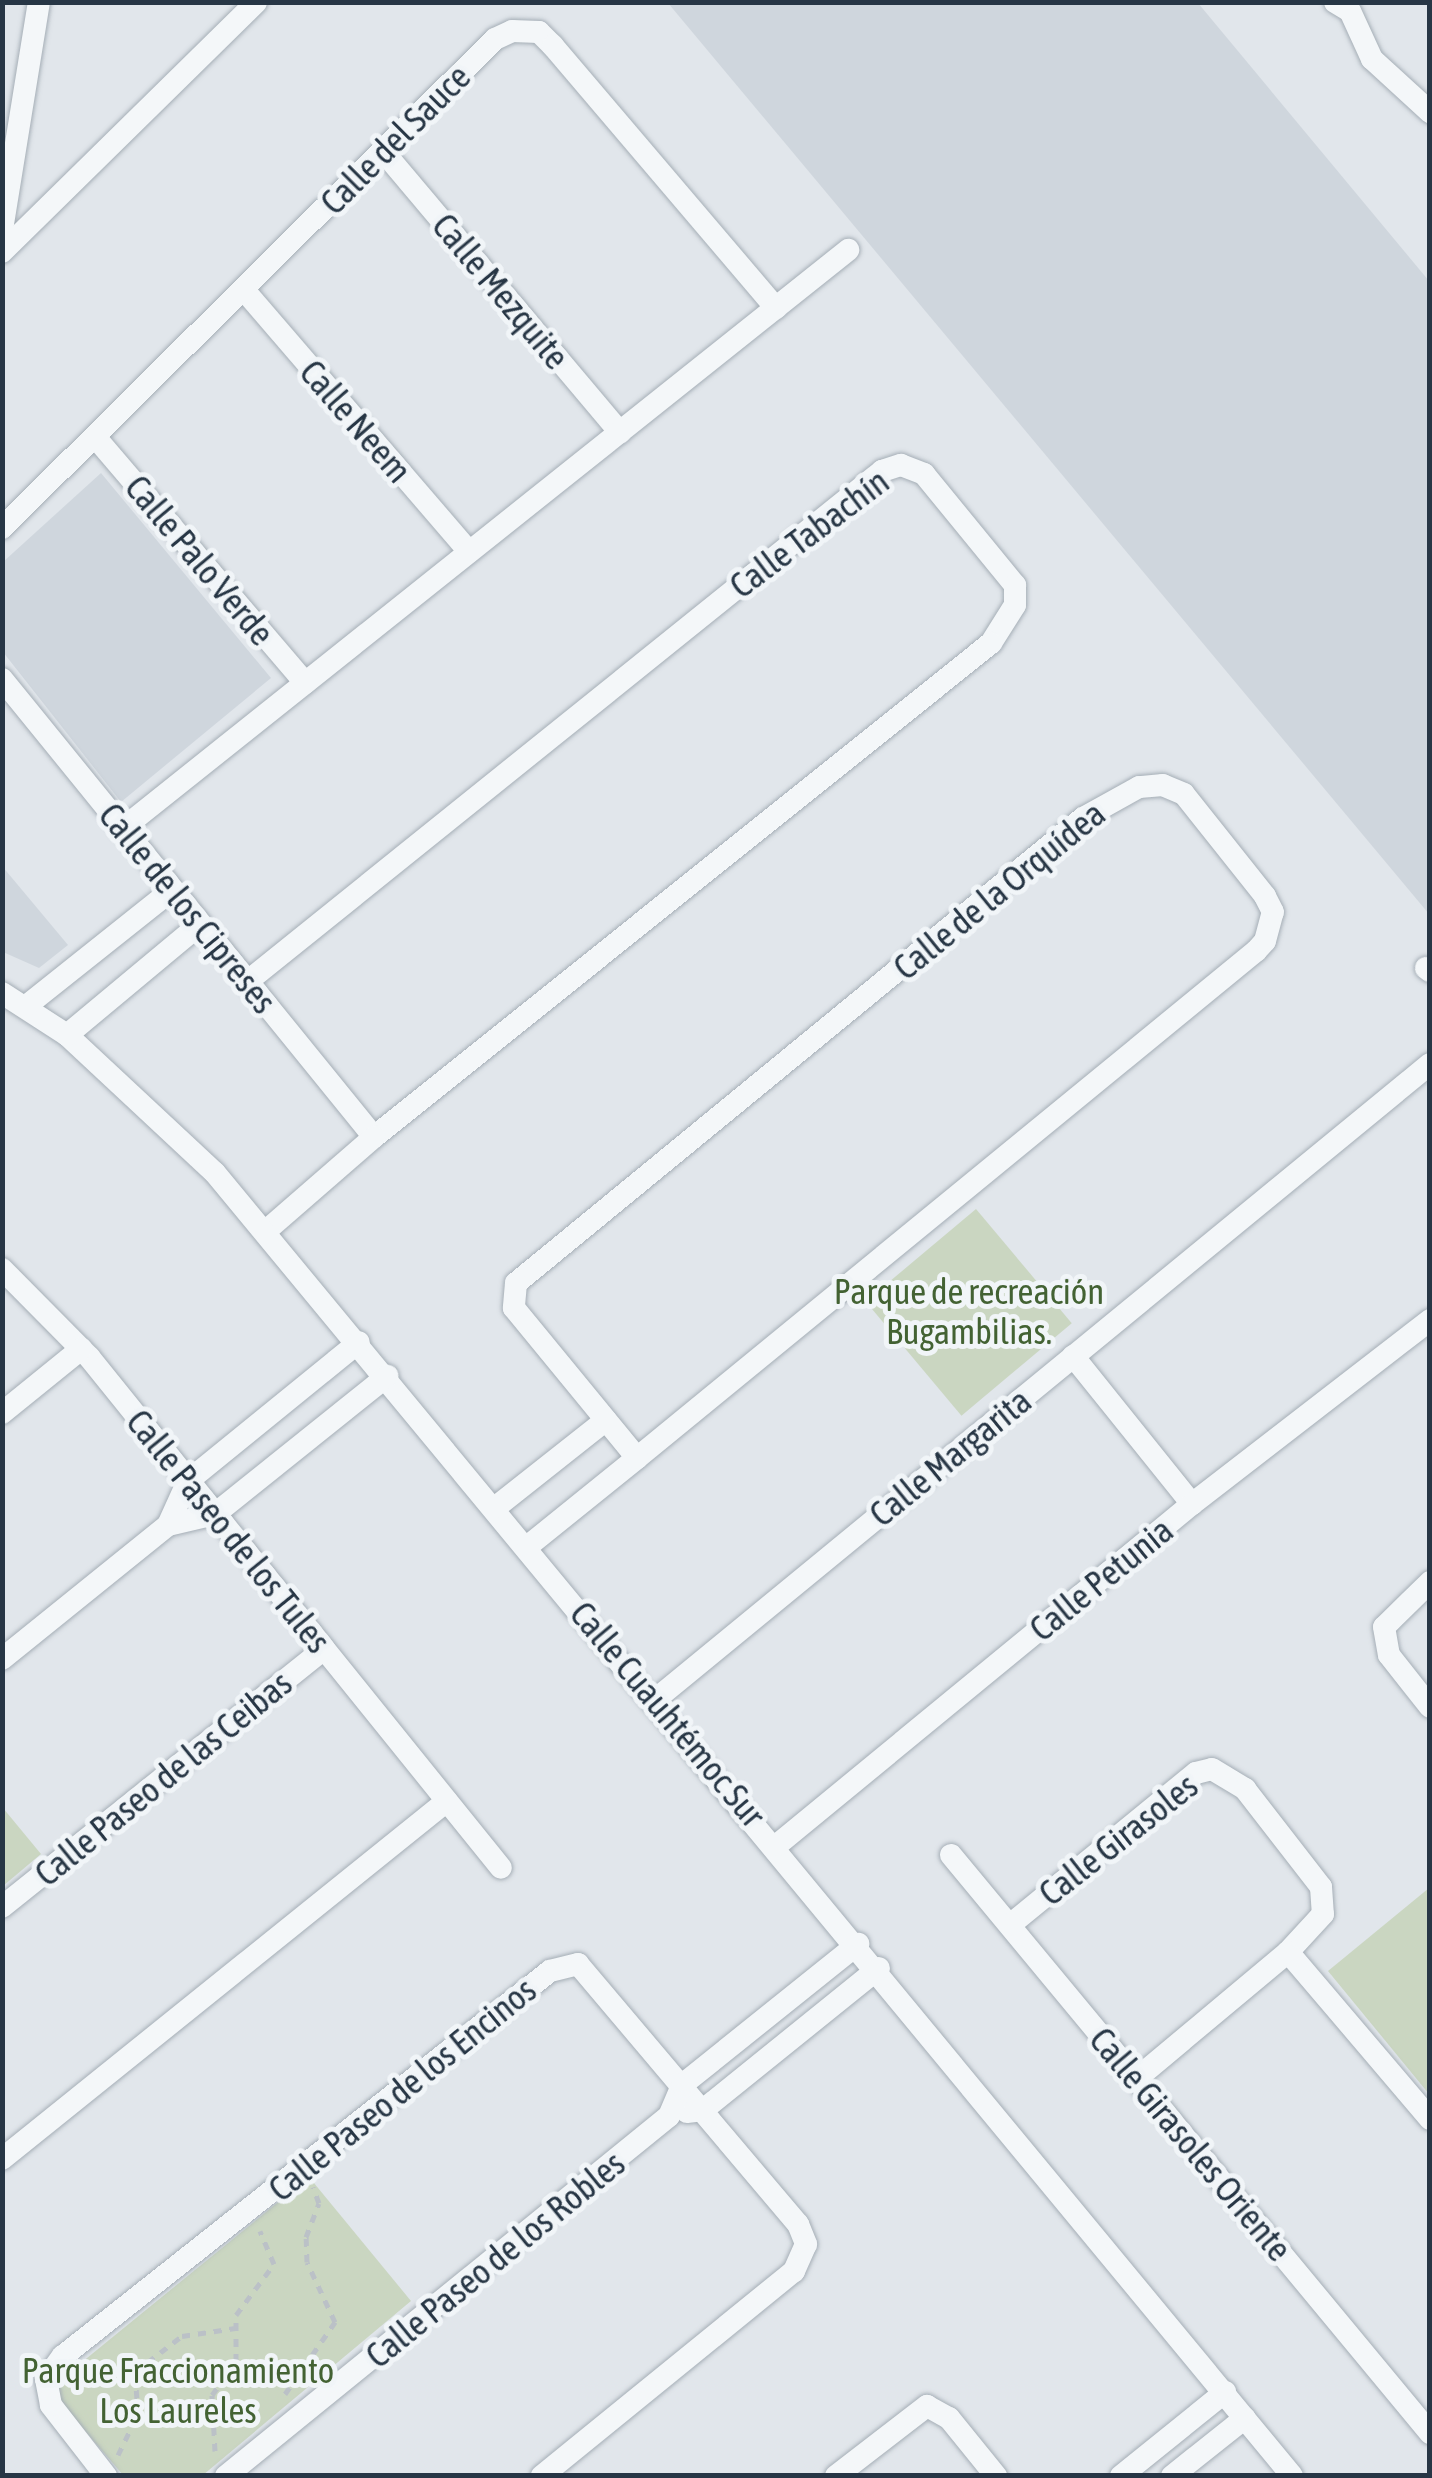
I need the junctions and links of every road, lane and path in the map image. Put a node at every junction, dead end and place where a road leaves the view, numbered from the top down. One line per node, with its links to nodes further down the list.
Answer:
1 (40, 2): 7 (street)
2 (256, 2): 4 (street)
3 (1346, 5): 5 (street)
4 (239, 12): 9 (street)
5 (1430, 112)
6 (383, 151): 10 (street, Calle del Sauce); 11 (street, Calle del Sauce); 12 (street, Calle Mezquite)
7 (2, 230)
8 (848, 250): 11 (street)
9 (2, 252)
10 (244, 290): 13 (street, Calle del Sauce); 15 (street, Calle Neem)
11 (776, 308): 12 (street)
12 (620, 432): 15 (street)
13 (96, 438): 14 (street, Calle del Sauce); 17 (street, Calle Palo Verde)
14 (2, 528)
15 (469, 552): 17 (street)
16 (2, 679): 18 (street, Calle de los Cipreses)
17 (304, 683): 18 (street)
18 (122, 829): 19 (street, Calle de los Cipreses)
19 (172, 890): 20 (street, Calle de los Cipreses); 23 (street)
20 (200, 924): 21 (street, Calle de los Cipreses); 24 (street)
21 (248, 981): 26 (street, Calle de los Cipreses); 26 (street, Calle Tabachín)
22 (2, 993): 23 (street, Calle Cuauhtémoc Sur)
23 (25, 1007): 24 (street, Calle Cuauhtémoc Sur)
24 (67, 1036): 27 (street, Calle Cuauhtémoc Sur)
25 (1430, 1064): 32 (street, Calle Margarita)
26 (374, 1137): 27 (street)
27 (266, 1232): 30 (street, Calle Cuauhtémoc Sur)
28 (2, 1269): 31 (street, Calle Paseo de los Tules)
29 (1430, 1320): 38 (street, Calle Petunia)
30 (359, 1342): 33 (street, Calle Cuauhtémoc Sur); 37 (street)
31 (81, 1349): 34 (street); 37 (street, Calle Paseo de los Tules)
32 (1073, 1356): 38 (street); 46 (street, Calle Margarita)
33 (387, 1376): 39 (street, Calle Cuauhtémoc Sur); 40 (street)
34 (2, 1413)
35 (606, 1420): 36 (street, Calle de la Orquídea); 36 (street, Calle de la Orquídea); 39 (street)
36 (637, 1458): 42 (street, Calle de la Orquídea)
37 (188, 1480): 40 (street, Calle Paseo de los Tules); 41 (street)
38 (1192, 1504): 49 (street, Calle Petunia)
39 (496, 1507): 42 (street, Calle Cuauhtémoc Sur)
40 (215, 1514): 41 (street); 44 (street, Calle Paseo de los Tules)
41 (168, 1524): 45 (street)
42 (528, 1546): 46 (street, Calle Cuauhtémoc Sur)
43 (1430, 1582): 47 (street)
44 (324, 1649): 48 (street, Calle Paseo de los Tules); 52 (street, Calle Paseo de las Ceibas)
45 (2, 1659)
46 (656, 1698): 49 (street, Calle Cuauhtémoc Sur)
47 (1430, 1707)
48 (447, 1801): 51 (street, Calle Paseo de los Tules); 62 (street)
49 (777, 1845): 54 (street, Calle Cuauhtémoc Sur)
50 (951, 1855): 53 (street, Calle Girasoles Oriente)
51 (501, 1868)
52 (2, 1907)
53 (1010, 1925): 55 (street, Calle Girasoles); 57 (street, Calle Girasoles Oriente)
54 (858, 1944): 56 (street, Calle Cuauhtémoc Sur); 58 (street, Calle Paseo de los Robles)
55 (1288, 1952): 57 (street, Calle Girasoles); 61 (street)
56 (878, 1968): 59 (street, Calle Paseo de los Robles); 66 (street, Calle Cuauhtémoc Sur)
57 (1136, 2078): 69 (street, Calle Girasoles Oriente)
58 (682, 2085): 59 (street, Calle Paseo de los Encinos); 60 (street, Calle Paseo de los Robles); 63 (street, Calle Paseo de los Encinos)
59 (703, 2110): 60 (street, Calle Paseo de los Robles); 72 (street, Calle Paseo de los Encinos)
60 (669, 2116): 68 (street, Calle Paseo de los Robles)
61 (1430, 2119)
62 (2, 2159)
63 (306, 2165): 64 (street, Calle Paseo de los Encinos); 68 (path)
64 (248, 2212): 65 (path); 71 (street, Calle Paseo de los Encinos)
65 (235, 2328): 70 (path); 71 (path)
66 (1224, 2392): 67 (street, Calle Cuauhtémoc Sur); 75 (street)
67 (1245, 2418): 76 (street); 77 (street, Calle Cuauhtémoc Sur)
68 (286, 2430): 70 (street, Calle Paseo de los Robles)
69 (1430, 2433)
70 (220, 2468)
71 (105, 2475)
72 (542, 2476)
73 (836, 2476): 74 (street)
74 (996, 2476)
75 (1121, 2476)
76 (1172, 2476)
77 (1292, 2476)

